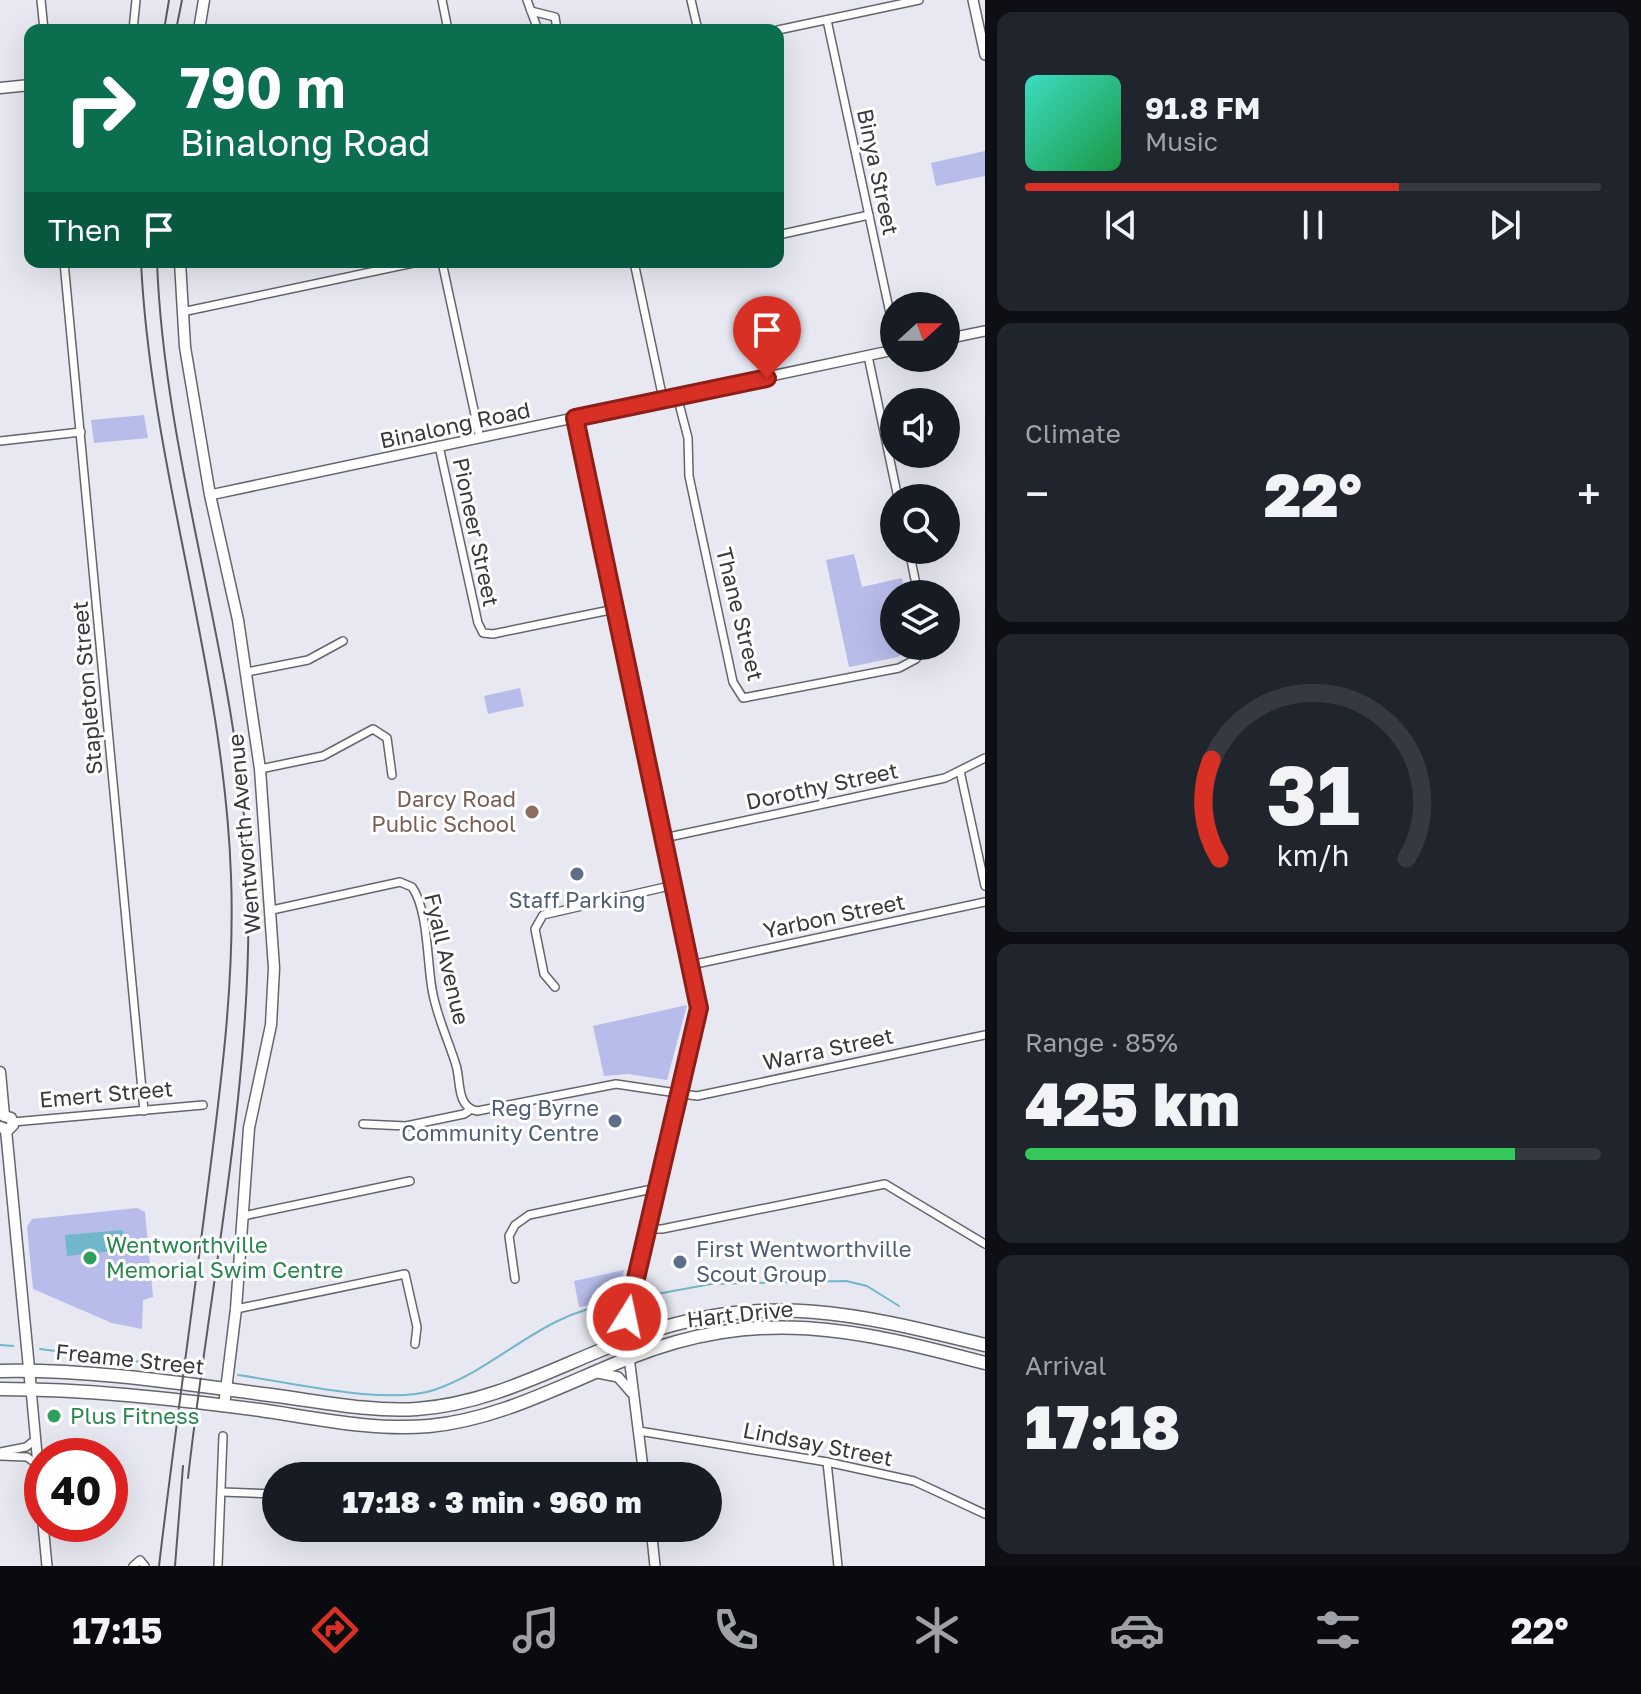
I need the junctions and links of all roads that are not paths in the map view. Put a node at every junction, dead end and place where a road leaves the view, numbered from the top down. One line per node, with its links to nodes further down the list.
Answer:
1 (41, 0): 12 (street)
2 (136, 0): 13 (street)
3 (204, 0): 14 (main road)
4 (442, 0): 15 (street)
5 (527, 0): 9 (street)
6 (691, 0): 18 (street)
7 (919, 0): 10 (street)
8 (973, 0): 11 (street)
9 (531, 11): 16 (street); 17 (street)
10 (827, 20): 19 (street); 23 (street, Binya Street)
11 (981, 20): 20 (street)
12 (43, 24)
13 (134, 24)
14 (200, 24)
15 (447, 24)
16 (536, 24)
17 (556, 24)
18 (697, 24)
19 (784, 29)
20 (985, 55)
21 (24, 86): 22 (main road)
22 (0, 88)
23 (869, 215): 24 (street); 30 (street, Binya Street)
24 (784, 234)
25 (65, 268): 39 (street, Stapleton Street)
26 (180, 268): 31 (main road, Wentworth Avenue)
27 (390, 268): 31 (street)
28 (443, 268): 40 (street)
29 (635, 268): 37 (street)
30 (885, 292)
31 (182, 312): 44 (main road, Wentworth Avenue)
32 (985, 331): 33 (street)
33 (960, 336)
34 (880, 353): 35 (street, Binalong Road)
35 (868, 356): 36 (street, Binalong Road); 43 (street)
36 (677, 396): 37 (street, Binalong Road); 47 (street, Thane Street)
37 (663, 399): 38 (street, Binalong Road)
38 (575, 418): 40 (street, Binalong Road); 45 (street)
39 (81, 432): 41 (street); 65 (street, Stapleton Street)
40 (480, 438): 42 (street, Binalong Road)
41 (0, 441)
42 (439, 446): 44 (street, Binalong Road); 45 (street, Pioneer Street)
43 (895, 484)
44 (210, 495): 48 (main road, Wentworth Avenue)
45 (615, 609): 53 (street)
46 (343, 641): 48 (street)
47 (914, 660)
48 (247, 672): 50 (main road, Wentworth Avenue)
49 (985, 758): 51 (street, Dorothy Street)
50 (260, 769): 52 (street); 57 (main road, Wentworth Avenue)
51 (960, 771): 53 (street, Dorothy Street); 55 (street)
52 (392, 775)
53 (664, 838): 54 (street)
54 (674, 885): 58 (street); 59 (street)
55 (985, 886)
56 (985, 902): 58 (street, Yarbon Street)
57 (272, 910): 64 (street, Fyall Avenue); 70 (main road, Wentworth Avenue)
58 (691, 965): 62 (street)
59 (555, 987)
60 (985, 1035): 62 (street, Warra Street)
61 (0, 1072): 66 (main road)
62 (678, 1095): 64 (street); 69 (street)
63 (203, 1105): 65 (street, Emert Street)
64 (470, 1110): 67 (street)
65 (144, 1111): 66 (street, Emert Street)
66 (5, 1123): 80 (main road)
67 (363, 1124)
68 (410, 1181): 70 (street)
69 (657, 1188): 71 (street); 73 (street)
70 (243, 1216): 74 (main road, Wentworth Avenue)
71 (646, 1229): 72 (street); 75 (street)
72 (985, 1244)
73 (515, 1279)
74 (236, 1309): 76 (street); 85 (main road, Wentworth Avenue)
75 (627, 1341): 77 (highway, Hart Drive); 78 (street); 85 (highway, Hart Drive)
76 (415, 1344)
77 (985, 1345)
78 (630, 1358): 79 (highway, Hart Drive); 82 (highway, Hart Drive); 86 (street)
79 (985, 1363)
80 (29, 1370): 81 (highway); 84 (main road); 85 (highway, Freame Street)
81 (0, 1371)
82 (594, 1373): 86 (street); 87 (highway, Hart Drive)
83 (0, 1389): 84 (highway)
84 (31, 1389): 87 (highway, Freame Street); 90 (street)
85 (226, 1389): 87 (main road, Wentworth Avenue)
86 (635, 1403): 88 (street)
87 (224, 1406)
88 (639, 1431): 94 (street); 95 (street, Lindsay Street)
89 (223, 1436): 96 (street)
90 (35, 1438)
91 (24, 1448): 92 (street)
92 (0, 1454): 93 (street)
93 (24, 1457)
94 (642, 1462)
95 (827, 1462): 98 (street, Lindsay Street); 106 (street)
96 (222, 1492): 97 (street); 104 (street)
97 (262, 1493)
98 (985, 1514)
99 (45, 1542): 101 (street)
100 (652, 1542): 105 (street)
101 (47, 1566)
102 (133, 1566): 103 (street)
103 (145, 1566)
104 (218, 1566)
105 (655, 1566)
106 (838, 1566)

